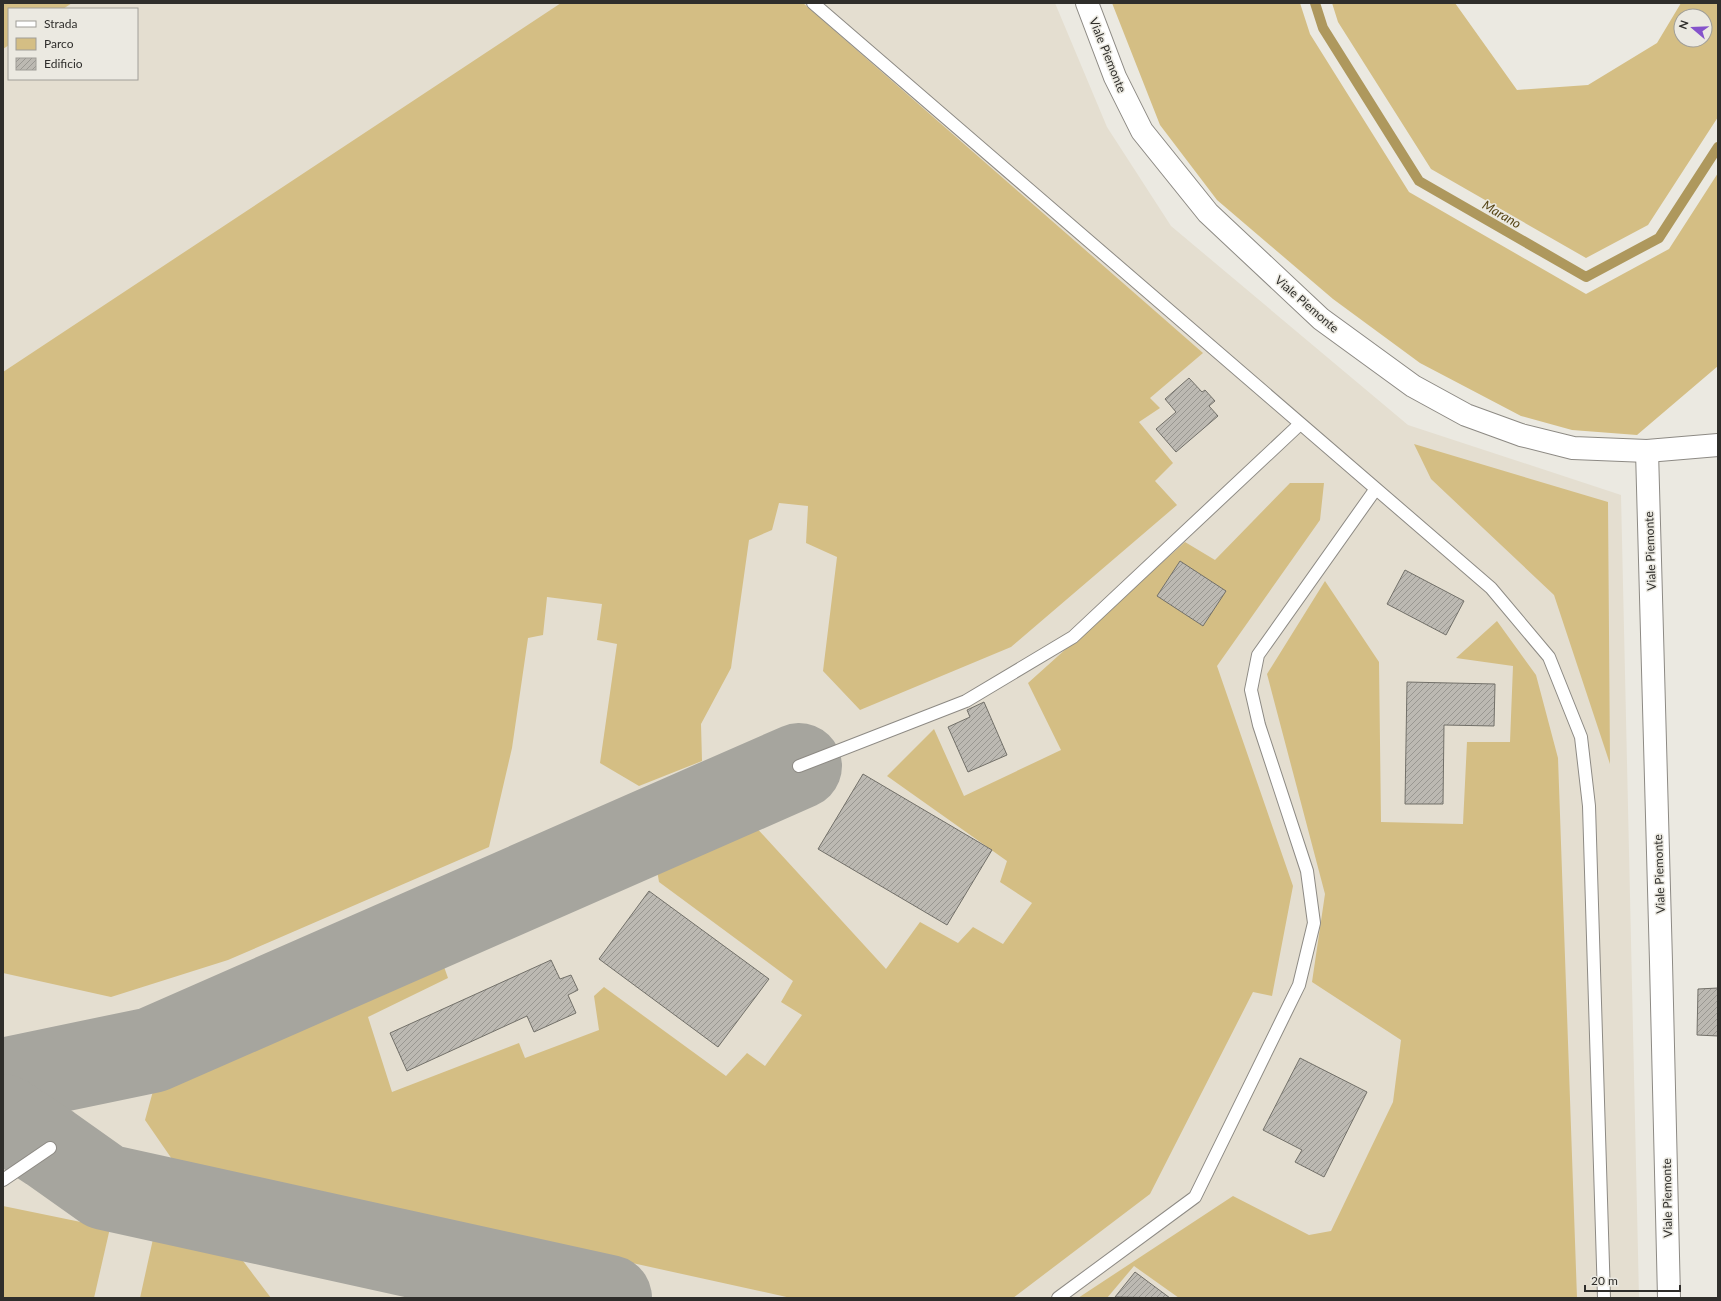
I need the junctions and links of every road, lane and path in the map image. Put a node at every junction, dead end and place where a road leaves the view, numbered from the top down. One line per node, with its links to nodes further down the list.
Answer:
1 (812, 3): 3 (lane)
2 (1087, 3): 5 (street, Viale Piemonte)
3 (1300, 424): 6 (lane); 7 (lane)
4 (1718, 445): 5 (street, Viale Piemonte)
5 (1647, 451): 12 (street, Viale Piemonte)
6 (1375, 490): 10 (lane); 11 (lane)
7 (799, 766)
8 (50, 1148): 9 (lane)
9 (3, 1180)
10 (1058, 1298)
11 (1604, 1298)
12 (1669, 1298)

